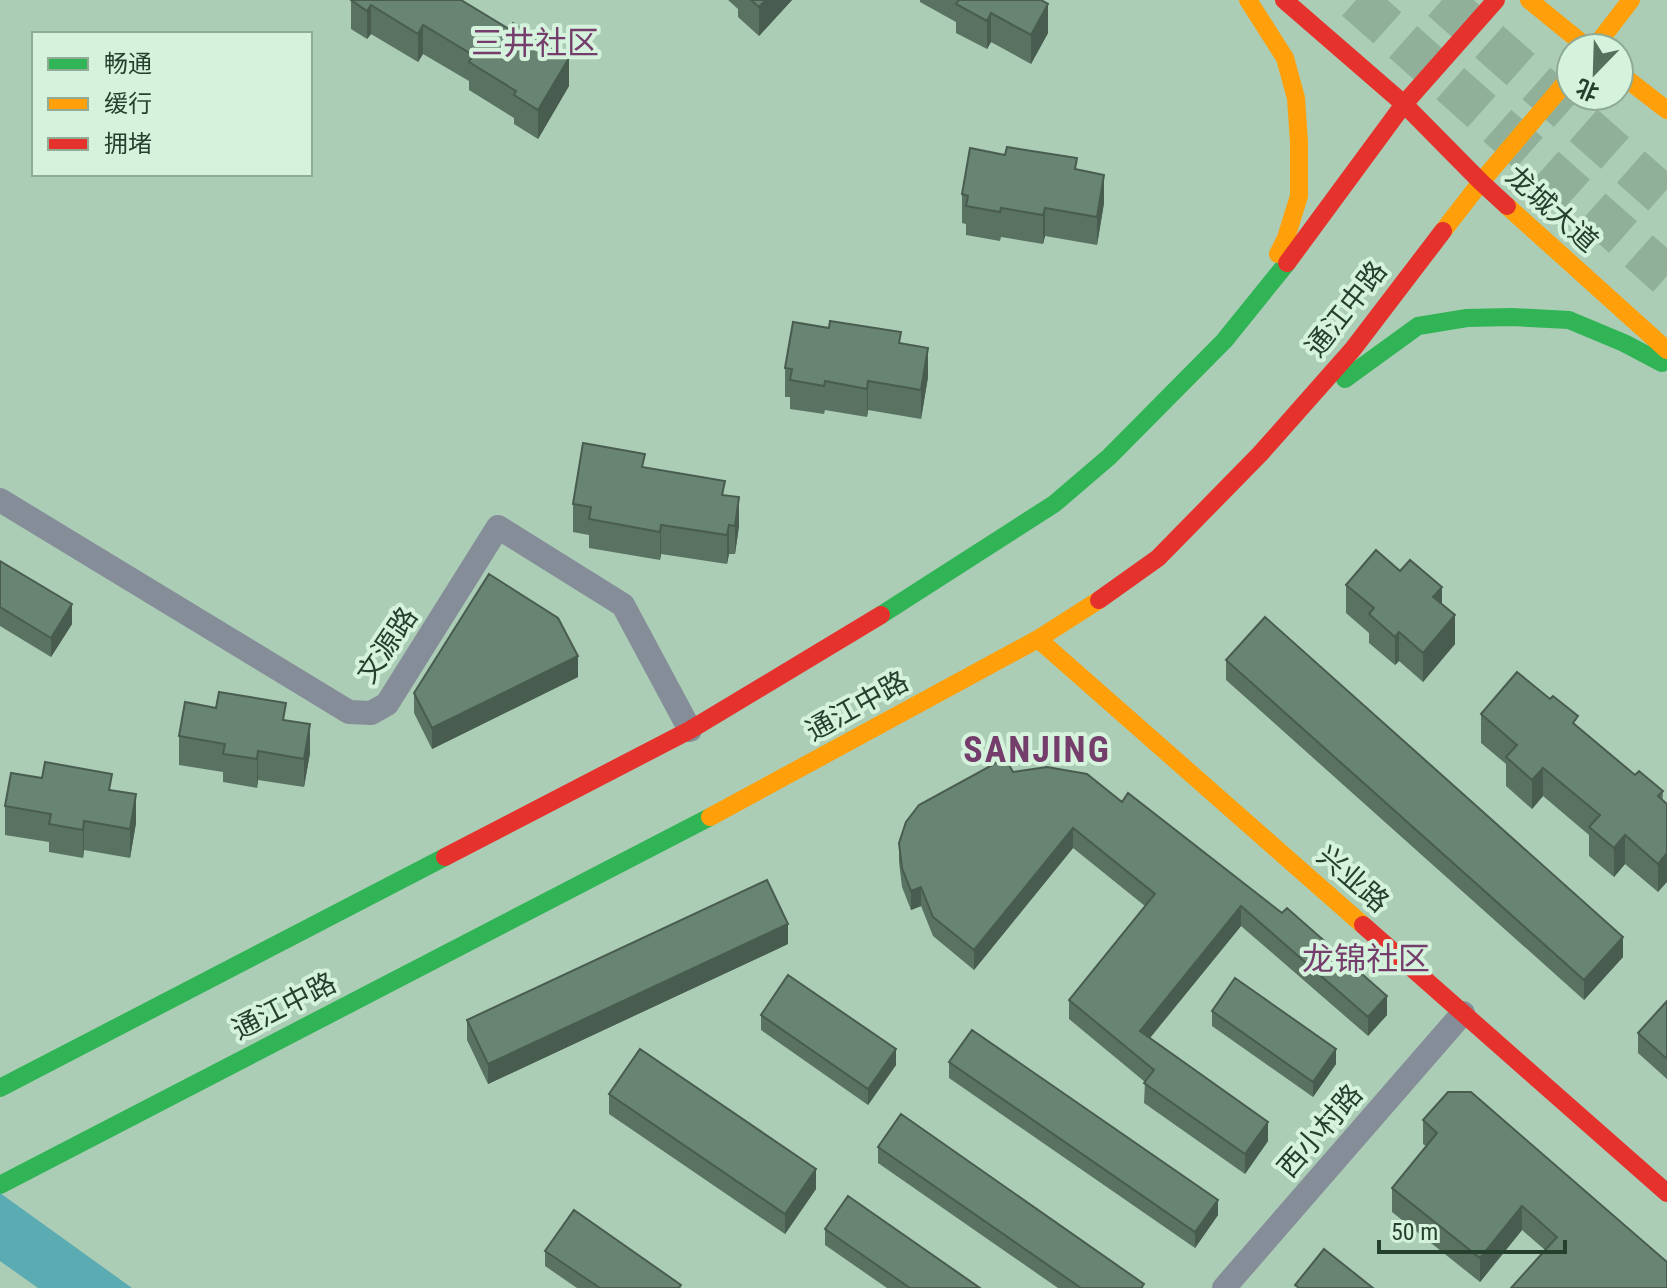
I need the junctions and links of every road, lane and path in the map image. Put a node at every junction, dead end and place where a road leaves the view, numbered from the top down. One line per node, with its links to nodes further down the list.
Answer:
1 (1248, 0): 13 (main road)
2 (1284, 0): 10 (main road, 龙城大道)
3 (1496, 0): 10 (main road, 通江中路)
4 (1529, 0): 6 (main road)
5 (1631, 0): 7 (main road)
6 (1568, 32)
7 (1606, 32)
8 (1635, 85): 11 (main road)
9 (1555, 95): 12 (main road, 通江中路)
10 (1404, 104): 12 (main road, 龙城大道); 13 (main road, 通江中路)
11 (1667, 110)
12 (1481, 182): 14 (main road, 龙城大道); 16 (main road, 通江中路)
13 (1254, 303): 19 (main road, 通江中路)
14 (1667, 350)
15 (1667, 366): 16 (main road)
16 (1260, 454): 18 (main road, 通江中路)
17 (0, 500): 19 (street, 文源路)
18 (1038, 639): 20 (main road, 兴业路); 22 (main road, 通江中路)
19 (690, 730): 21 (main road, 通江中路)
20 (1463, 1013): 23 (main road, 兴业路); 24 (street, 西小村路)
21 (0, 1088)
22 (5, 1182)
23 (1667, 1193)
24 (1224, 1288)

